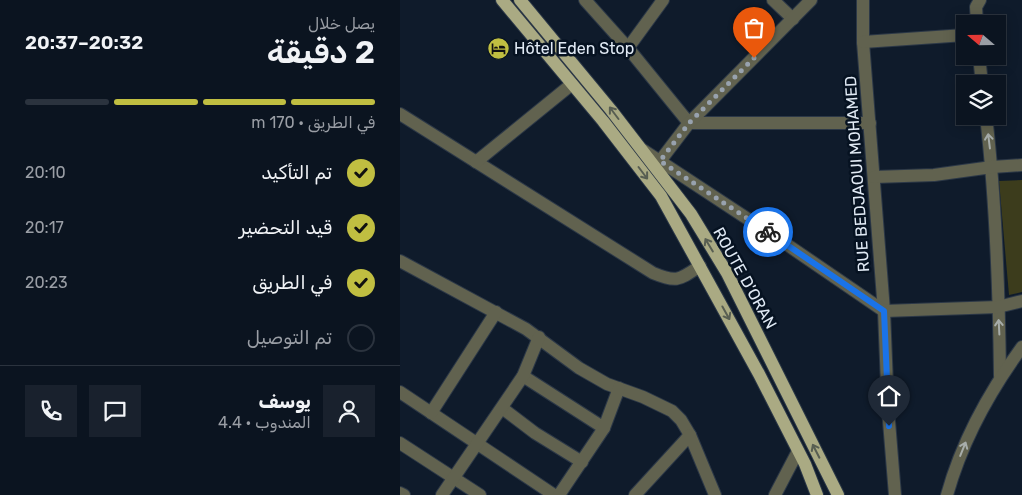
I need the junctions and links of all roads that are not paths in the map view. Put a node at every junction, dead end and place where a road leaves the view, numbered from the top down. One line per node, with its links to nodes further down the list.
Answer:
1 (502, 0): 14 (main road, ROUTE D'ORAN)
2 (520, 0): 19 (main road, ROUTE D'ORAN, one-way to 2)
3 (586, 0): 13 (street)
4 (663, 0): 13 (street)
5 (773, 0): 10 (street)
6 (811, 0): 10 (street)
7 (863, 0): 12 (street, RUE BEDJAOUI MOHAMED)
8 (980, 0): 9 (street)
9 (976, 15)
10 (794, 19): 16 (street)
11 (956, 36): 12 (street)
12 (863, 42): 17 (street, RUE BEDJAOUI MOHAMED)
13 (628, 48): 16 (street)
14 (572, 84): 21 (street); 26 (main road, ROUTE D'ORAN, one-way to 26)
15 (400, 114): 21 (street)
16 (689, 123): 17 (street); 20 (street)
17 (870, 123): 24 (street, RUE BEDJAOUI MOHAMED)
18 (987, 125): 23 (street, one-way to 18)
19 (639, 147): 20 (street); 56 (main road, ROUTE D'ORAN, one-way to 19)
20 (660, 161): 29 (street)
21 (476, 162): 26 (street)
22 (1022, 165): 23 (street)
23 (992, 167): 24 (street); 28 (street)
24 (874, 177): 29 (street, RUE BEDJAOUI MOHAMED)
25 (402, 266): 30 (street)
26 (700, 266): 43 (main road, ROUTE D'ORAN, one-way to 43)
27 (1022, 302): 28 (street)
28 (998, 308): 29 (street); 34 (street, one-way to 28)
29 (884, 311): 57 (street, RUE BEDJAOUI MOHAMED)
30 (496, 312): 31 (street); 38 (street)
31 (539, 337): 33 (street); 35 (street)
32 (1022, 347): 34 (street)
33 (523, 376): 37 (street); 39 (street)
34 (1000, 376): 58 (street, one-way to 34)
35 (619, 388): 39 (street); 40 (street)
36 (400, 392): 38 (street)
37 (502, 408): 42 (street); 44 (street)
38 (431, 413): 42 (street)
39 (604, 428): 44 (street)
40 (690, 435): 52 (street); 53 (street)
41 (400, 444): 45 (street)
42 (477, 445): 45 (street); 50 (street)
43 (798, 451): 54 (street); 55 (main road, ROUTE D'ORAN)
44 (582, 462): 51 (street)
45 (455, 478): 48 (street); 49 (street)
46 (400, 493): 47 (street)
47 (404, 495)
48 (442, 495)
49 (480, 495)
50 (554, 495)
51 (559, 495)
52 (635, 495)
53 (714, 495)
54 (775, 495)
55 (817, 495)
56 (838, 495)
57 (895, 495)
58 (947, 495)

